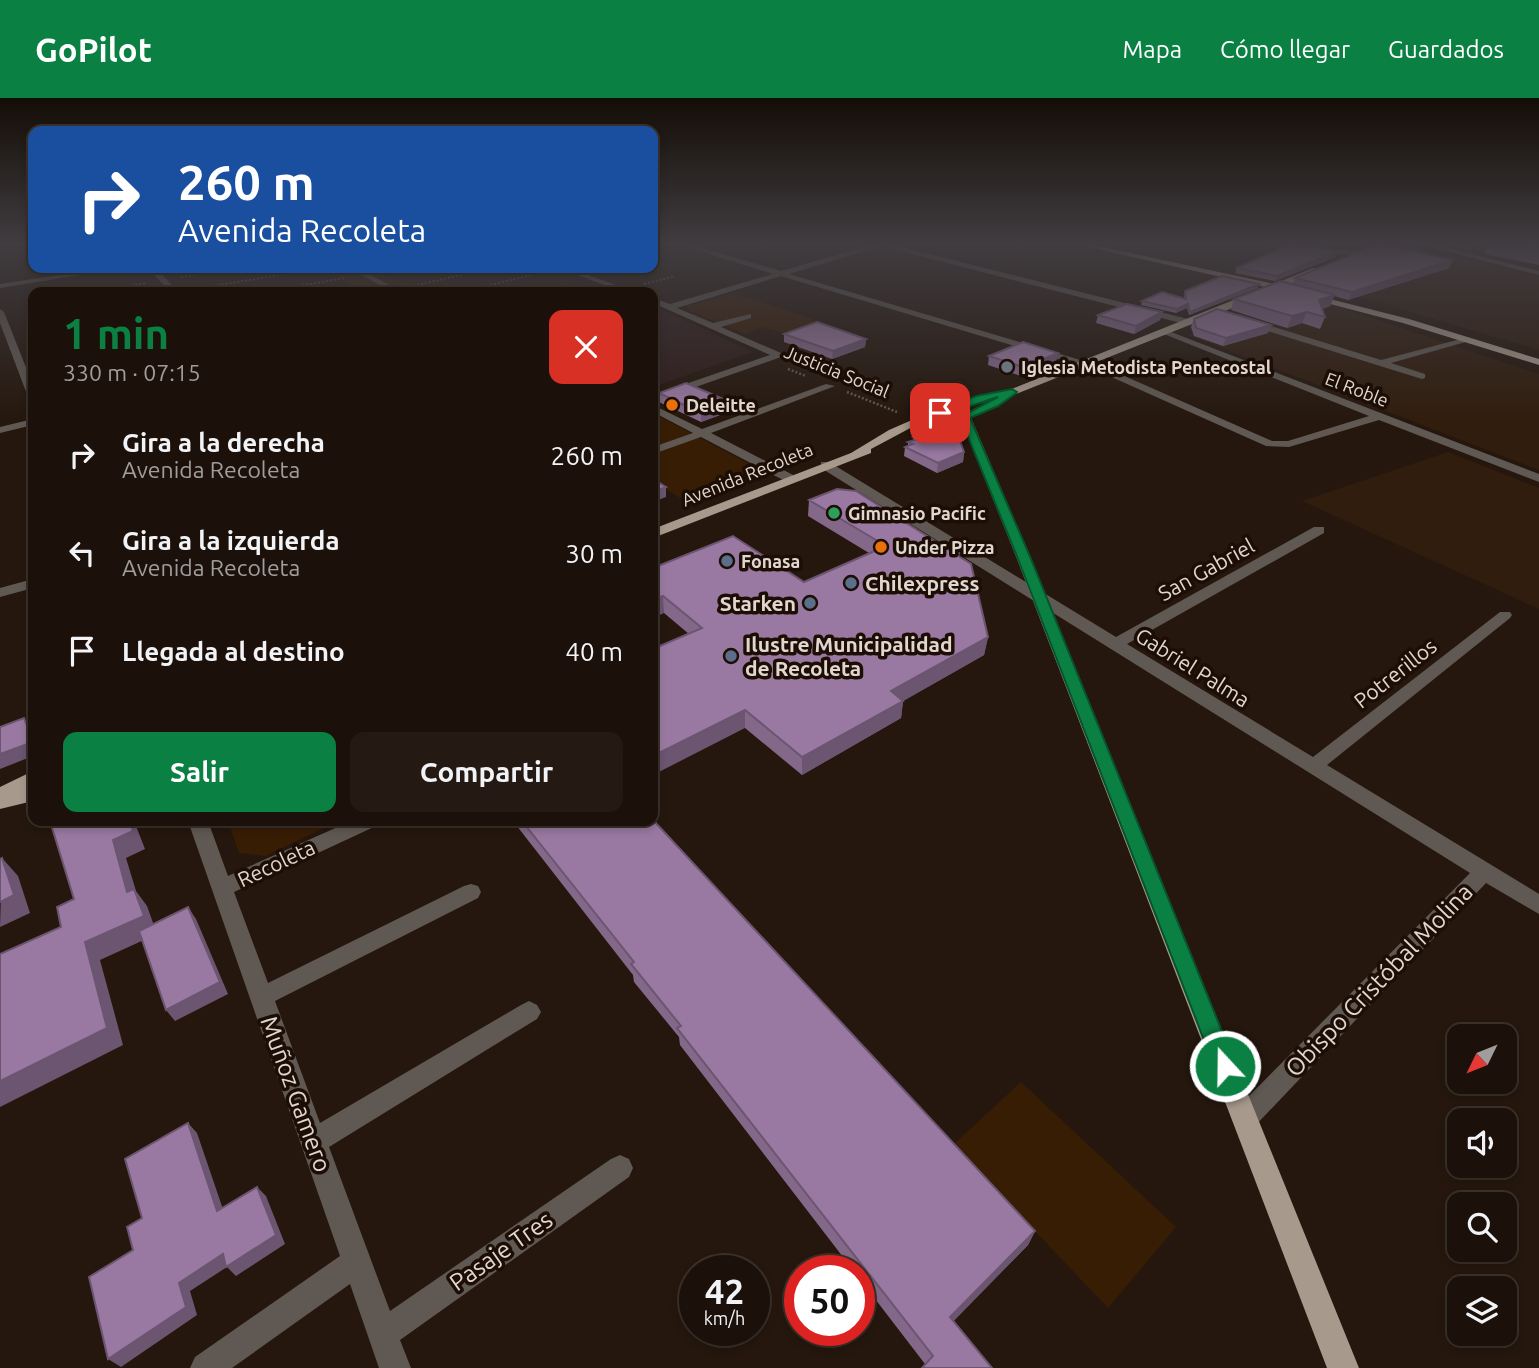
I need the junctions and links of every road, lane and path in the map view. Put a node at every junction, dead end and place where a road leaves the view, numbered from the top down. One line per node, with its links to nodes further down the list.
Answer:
1 (881, 303): 19 (street)
2 (1115, 303): 13 (street)
3 (1233, 303): 7 (main road, Avenida Recoleta)
4 (1347, 303): 12 (main road)
5 (1354, 303): 12 (main road)
6 (659, 304): 14 (street, Justicia Social)
7 (1214, 311): 9 (street); 13 (main road, Avenida Recoleta)
8 (0, 312): 22 (street)
9 (1227, 315)
10 (748, 316): 14 (street)
11 (1240, 319): 20 (street)
12 (1406, 321): 16 (main road)
13 (1189, 322): 15 (main road, Avenida Recoleta)
14 (714, 327): 17 (street, Justicia Social)
15 (1163, 332): 19 (main road, Avenida Recoleta); 27 (street, El Roble)
16 (1468, 340): 18 (main road); 20 (street)
17 (765, 359): 23 (path, Justicia Social); 24 (street)
18 (1539, 362)
19 (1084, 363): 26 (main road, Avenida Recoleta); 27 (street)
20 (1381, 363): 21 (street)
21 (1422, 376)
22 (28, 384)
23 (830, 386): 28 (path, Justicia Social); 31 (street)
24 (658, 396)
25 (658, 410): 31 (street)
26 (962, 411): 28 (main road, Avenida Recoleta); 33 (main road, Avenida Recoleta); 41 (main road)
27 (1380, 416): 35 (street, El Roble)
28 (919, 421): 33 (main road, Avenida Recoleta)
29 (28, 423): 30 (street)
30 (0, 430)
31 (701, 432): 32 (street); 36 (street)
32 (658, 449)
33 (857, 453): 34 (main road, Avenida Recoleta)
34 (825, 466): 36 (main road, Avenida Recoleta); 41 (street, Gabriel Palma)
35 (1539, 478)
36 (792, 479): 38 (main road, Avenida Recoleta)
37 (1319, 530): 43 (street, San Gabriel)
38 (658, 532)
39 (28, 585): 40 (street)
40 (0, 593)
41 (1041, 600): 43 (street, Gabriel Palma); 57 (main road)
42 (1506, 615): 44 (street, Potrerillos)
43 (1114, 645): 44 (street, Gabriel Palma)
44 (1313, 767): 51 (street, Gabriel Palma)
45 (28, 780): 47 (main road)
46 (28, 794): 48 (main road)
47 (0, 795)
48 (0, 802)
49 (200, 826): 52 (street, Muñoz Gamero)
50 (358, 826): 52 (street, Recoleta)
51 (1484, 872): 54 (street, Gabriel Palma); 57 (street, Obispo Cristóbal Molina)
52 (222, 888): 55 (street, Muñoz Gamero)
53 (471, 892): 55 (street)
54 (1539, 905)
55 (261, 997): 58 (street, Muñoz Gamero)
56 (529, 1012): 58 (street)
57 (1245, 1118): 64 (main road)
58 (313, 1142): 60 (street, Muñoz Gamero)
59 (620, 1168): 61 (street, Pasaje Tres)
60 (357, 1262): 61 (street, Muñoz Gamero); 62 (street)
61 (383, 1334): 63 (street, Muñoz Gamero)
62 (206, 1368)
63 (395, 1368)
64 (1343, 1368)

